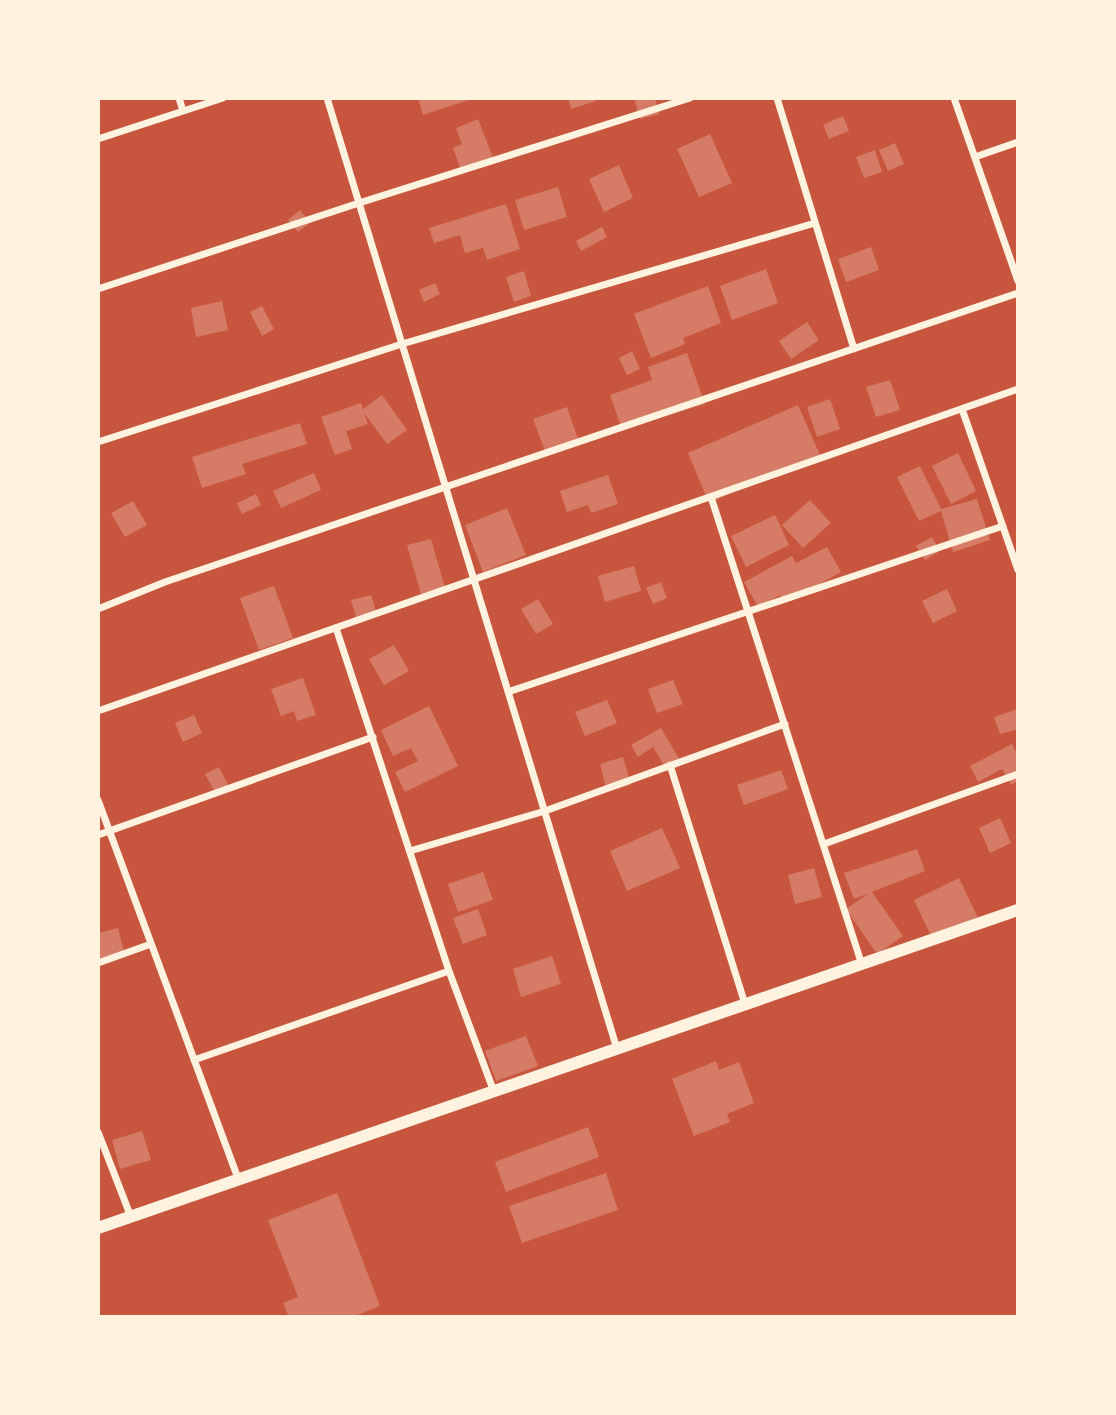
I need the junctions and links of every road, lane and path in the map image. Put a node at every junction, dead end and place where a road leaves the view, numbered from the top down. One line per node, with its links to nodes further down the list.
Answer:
1 (179, 98): 7 (street)
2 (223, 98): 7 (street)
3 (327, 98): 11 (street)
4 (690, 98): 11 (street)
5 (777, 98): 12 (street)
6 (954, 98): 10 (street)
7 (183, 111): 8 (street)
8 (98, 139)
9 (1018, 142): 10 (street)
10 (975, 157): 13 (street)
11 (359, 202): 14 (street); 16 (street)
12 (815, 223): 16 (street); 17 (street)
13 (1018, 281)
14 (98, 289)
15 (1018, 293): 17 (street)
16 (402, 344): 20 (street); 21 (street)
17 (854, 349): 21 (street)
18 (1018, 389): 19 (street)
19 (962, 409): 22 (street); 23 (street)
20 (98, 442)
21 (446, 489): 25 (street); 26 (street)
22 (711, 496): 25 (street); 27 (street)
23 (1003, 526): 24 (street); 27 (street)
24 (1018, 570)
25 (474, 580): 28 (street); 29 (street)
26 (98, 609)
27 (749, 611): 29 (street); 31 (street)
28 (336, 628): 30 (street); 32 (street)
29 (508, 692): 36 (street)
30 (98, 711)
31 (785, 724): 33 (street); 39 (street)
32 (373, 737): 37 (street); 40 (street)
33 (670, 765): 36 (street); 46 (street)
34 (1018, 774): 39 (street)
35 (98, 800): 37 (street)
36 (544, 811): 40 (street); 47 (street)
37 (109, 831): 38 (street); 42 (street)
38 (98, 835)
39 (824, 844): 44 (street)
40 (410, 851): 45 (street)
41 (1018, 910): 44 (street)
42 (151, 944): 43 (street); 48 (street)
43 (98, 963)
44 (862, 965): 46 (street)
45 (449, 971): 48 (street); 49 (street)
46 (745, 1004): 47 (street)
47 (617, 1049): 49 (street)
48 (194, 1059): 51 (street)
49 (494, 1091): 51 (street)
50 (98, 1132): 52 (street)
51 (239, 1181): 52 (street)
52 (131, 1217): 53 (street)
53 (100, 1230)

